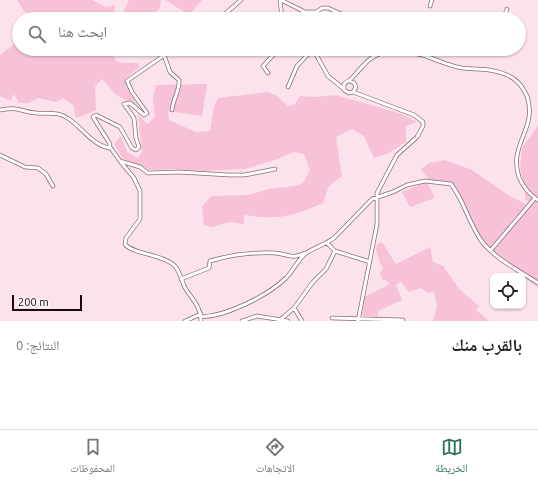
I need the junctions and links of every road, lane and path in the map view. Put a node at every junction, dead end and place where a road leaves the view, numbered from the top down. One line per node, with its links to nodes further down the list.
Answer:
1 (241, 0): 6 (street)
2 (432, 0): 4 (street)
3 (282, 1): 7 (street); 9 (street)
4 (430, 6)
5 (507, 9): 13 (street)
6 (228, 12)
7 (282, 12)
8 (305, 12): 11 (street)
9 (305, 12)
10 (316, 12): 12 (street)
11 (316, 12)
12 (337, 12)
13 (506, 12)
14 (163, 56): 33 (street)
15 (164, 56): 32 (street)
16 (272, 56): 21 (street)
17 (306, 56): 27 (street)
18 (317, 56): 24 (street)
19 (374, 56): 22 (street)
20 (423, 56): 39 (street)
21 (268, 73)
22 (357, 73): 23 (street); 26 (street)
23 (350, 81): 25 (street); 26 (street)
24 (334, 82): 25 (street); 28 (street)
25 (345, 83): 28 (street)
26 (355, 85): 29 (street); 30 (street)
27 (288, 86)
28 (344, 89): 29 (street)
29 (353, 92): 30 (street)
30 (364, 97): 38 (street)
31 (0, 110): 33 (street)
32 (172, 110)
33 (110, 147): 35 (street)
34 (0, 155): 37 (street)
35 (120, 161): 36 (street); 45 (street)
36 (275, 169)
37 (53, 186)
38 (377, 197): 40 (street); 41 (street); 44 (street)
39 (536, 199): 41 (street)
40 (327, 244): 42 (street); 43 (street)
41 (491, 250): 46 (street)
42 (335, 251): 44 (street); 47 (street)
43 (306, 253): 45 (street); 48 (street)
44 (370, 262): 51 (street)
45 (181, 279): 48 (street)
46 (538, 282)
47 (294, 308): 50 (street); 57 (street)
48 (201, 316): 53 (street); 54 (street)
49 (332, 318): 51 (street)
50 (280, 320): 55 (street); 56 (street)
51 (358, 320): 52 (street)
52 (403, 320)
53 (185, 321)
54 (201, 321)
55 (242, 321)
56 (288, 321)
57 (302, 321)

